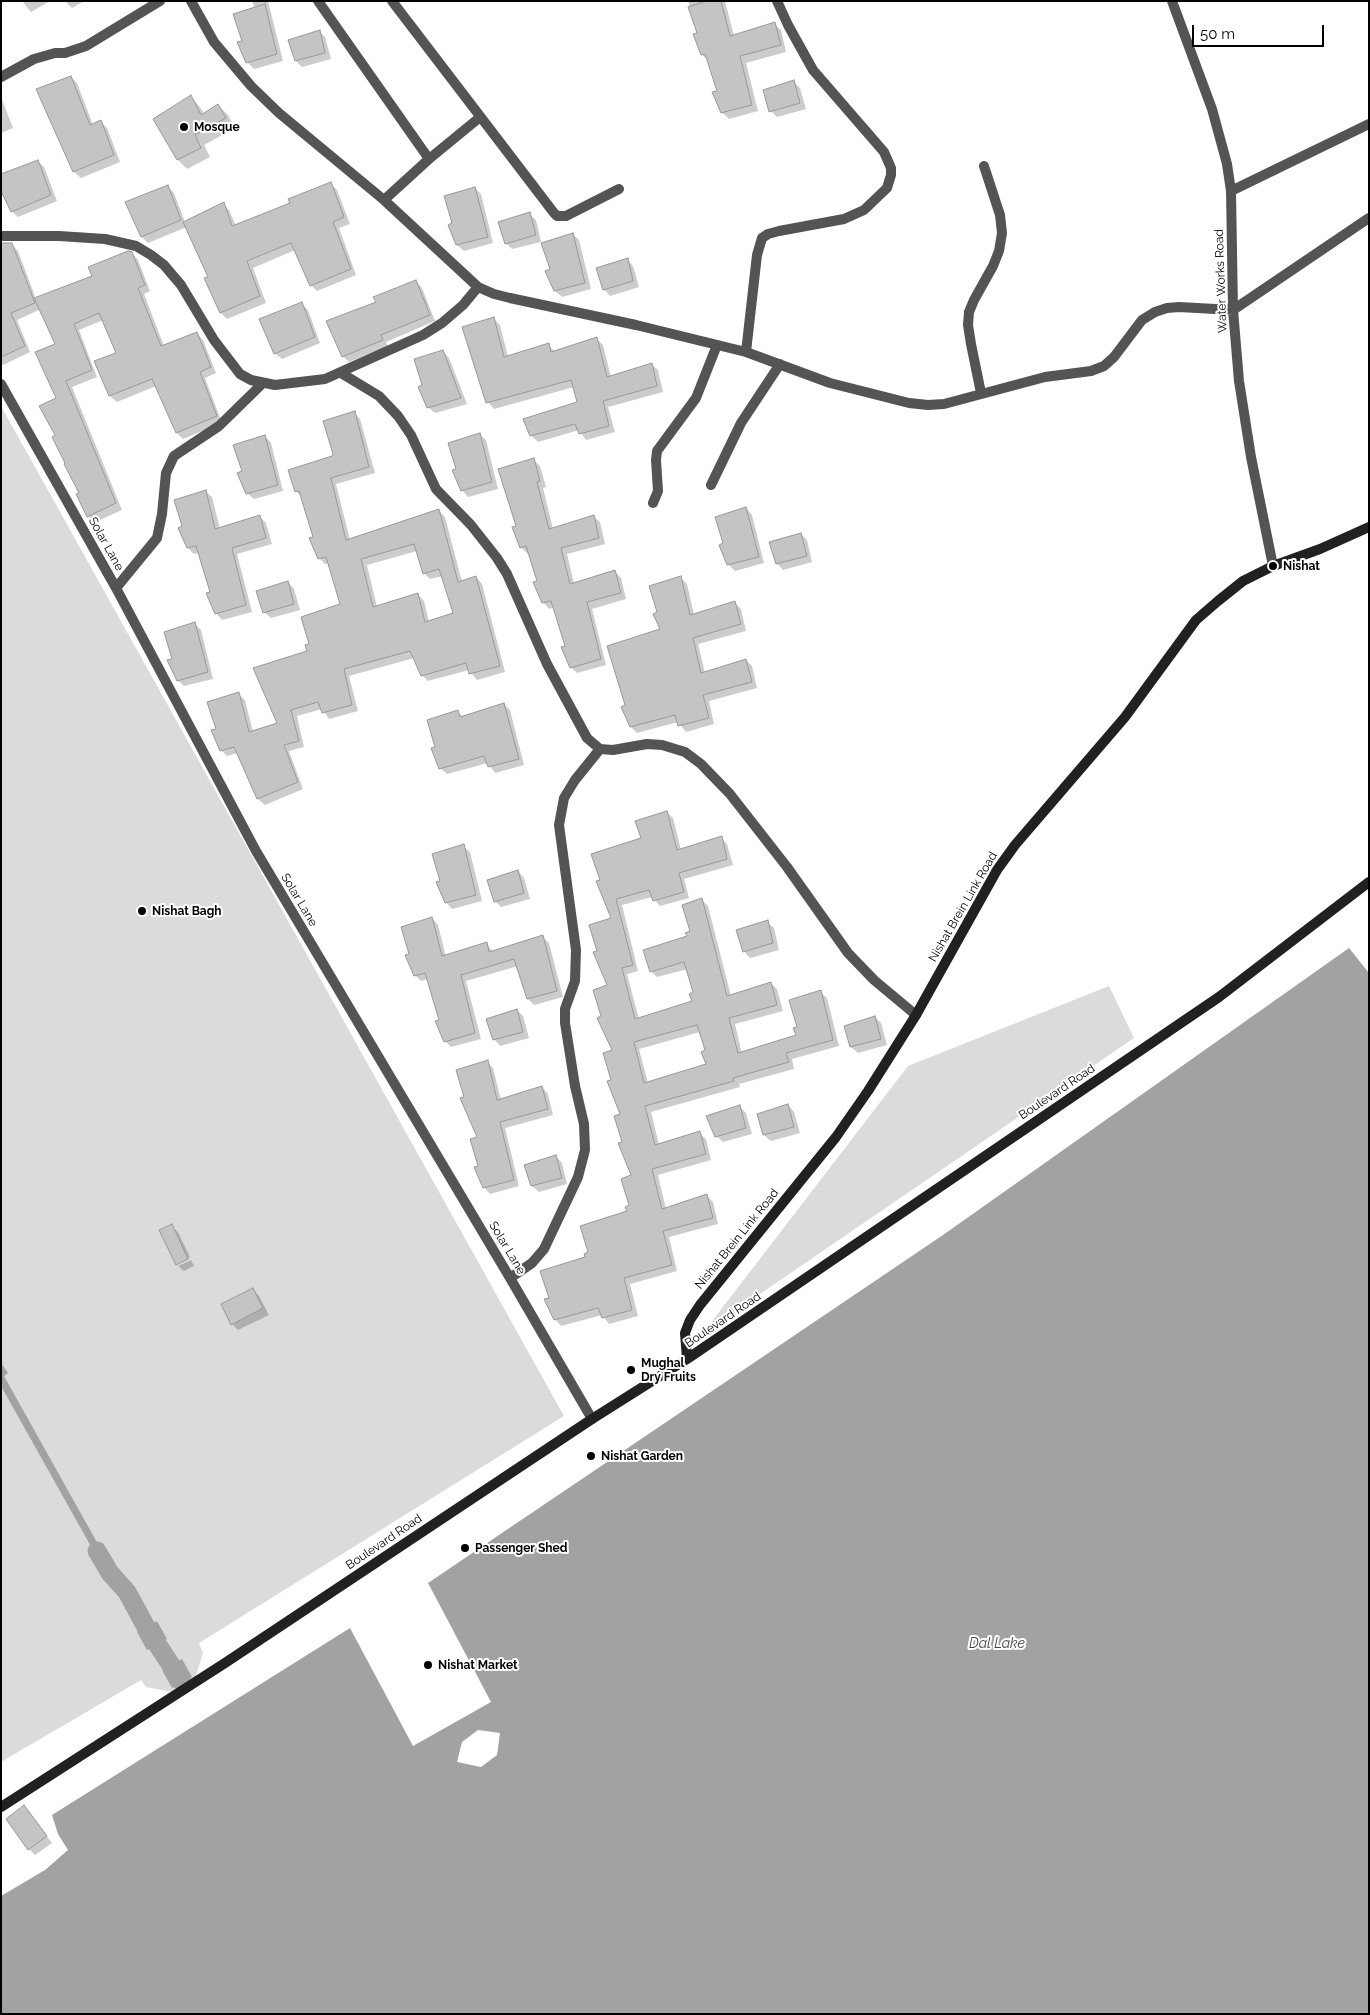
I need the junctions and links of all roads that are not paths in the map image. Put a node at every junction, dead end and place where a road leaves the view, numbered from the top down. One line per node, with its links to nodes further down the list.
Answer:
1 (160, 1): 7 (street)
2 (190, 1): 14 (street)
3 (318, 1): 10 (street)
4 (392, 1): 8 (street)
5 (777, 1): 20 (street)
6 (1172, 1): 13 (street, Water Works Road)
7 (1, 77)
8 (479, 118): 10 (street); 12 (street)
9 (1369, 124): 13 (street)
10 (429, 159): 14 (street)
11 (984, 166): 25 (street)
12 (619, 189)
13 (1231, 191): 18 (street, Water Works Road)
14 (384, 200): 17 (street)
15 (1369, 218): 18 (street)
16 (1, 236): 24 (street)
17 (478, 287): 19 (street); 22 (street)
18 (1234, 310): 25 (street); 29 (street, Water Works Road)
19 (717, 345): 20 (street); 27 (street)
20 (746, 352): 21 (street)
21 (780, 364): 25 (street); 26 (street)
22 (341, 372): 24 (street); 31 (street)
23 (1, 384): 30 (street, Solar Lane)
24 (262, 384): 30 (street)
25 (981, 393)
26 (711, 485)
27 (653, 502)
28 (1369, 526): 29 (main road, Nishat Brein Link Road)
29 (1273, 566): 33 (main road, Nishat Brein Link Road)
30 (116, 588): 34 (street, Solar Lane)
31 (600, 749): 33 (street); 34 (street)
32 (1369, 882): 35 (main road, Boulevard Road)
33 (916, 1015): 35 (main road, Nishat Brein Link Road)
34 (510, 1278): 36 (street, Solar Lane)
35 (687, 1359): 36 (main road, Boulevard Road)
36 (592, 1419): 37 (main road, Boulevard Road)
37 (1, 1807)

